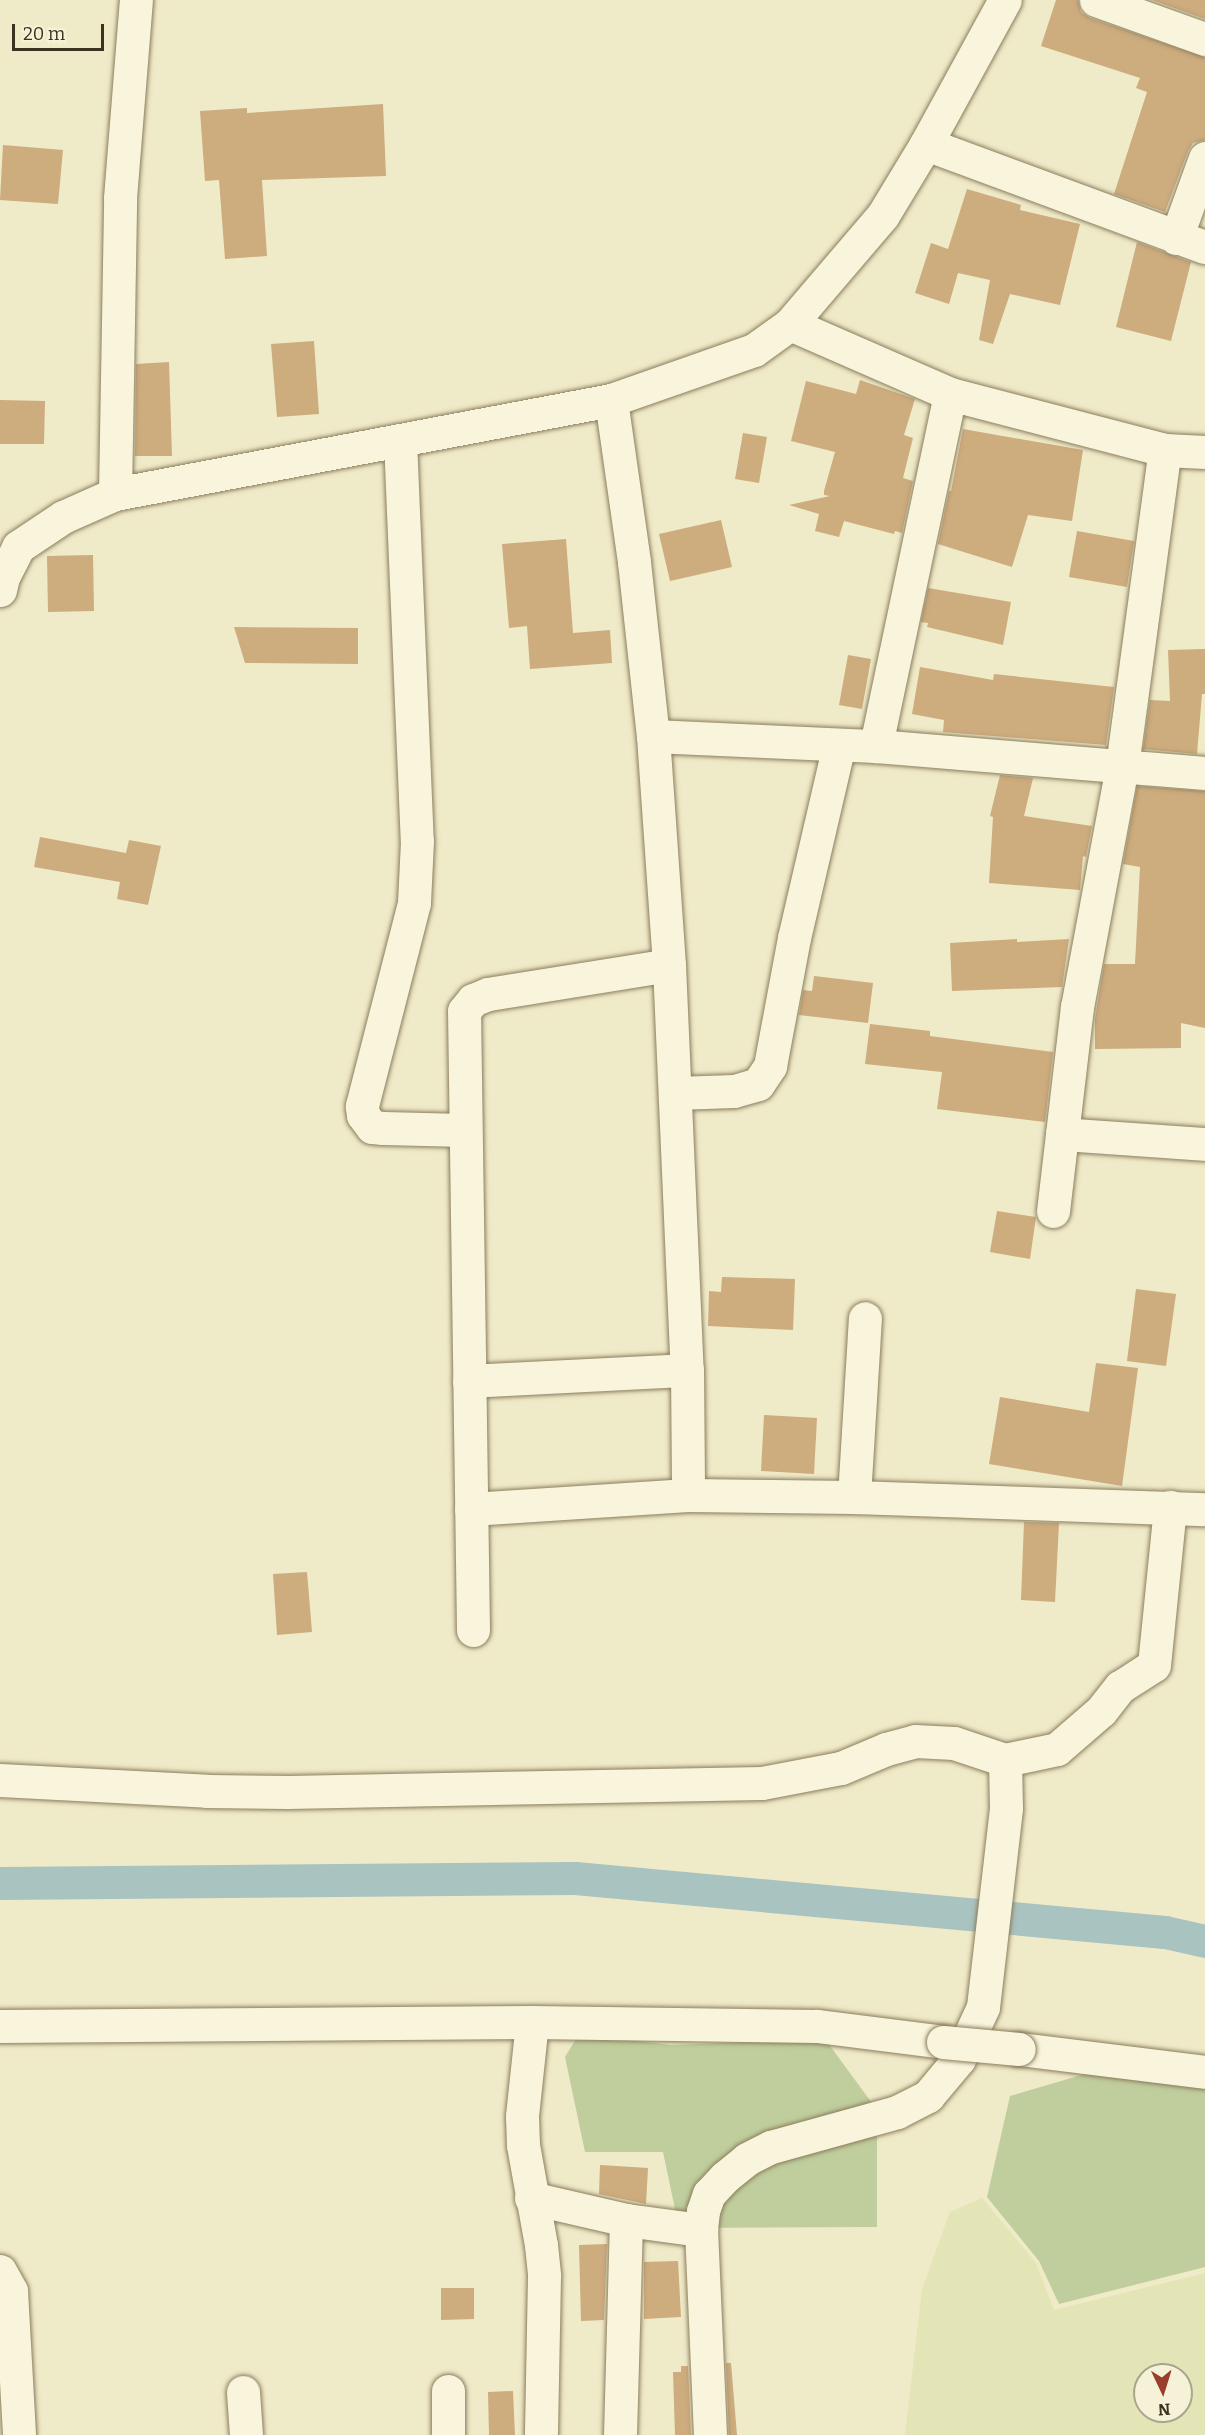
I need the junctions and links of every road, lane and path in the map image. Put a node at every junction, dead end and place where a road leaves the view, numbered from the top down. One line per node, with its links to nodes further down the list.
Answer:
1 (136, 0): 14 (street)
2 (1005, 0): 5 (street)
3 (1096, 0): 4 (street)
4 (1205, 39)
5 (926, 144): 7 (street); 8 (street)
6 (1205, 158): 7 (street)
7 (1190, 243)
8 (790, 324): 9 (street); 10 (street)
9 (950, 394): 12 (street); 18 (street)
10 (611, 400): 11 (street); 16 (street)
11 (400, 440): 14 (street); 23 (street)
12 (1166, 450): 13 (street); 19 (street)
13 (1205, 452)
14 (116, 494): 15 (street)
15 (0, 591)
16 (653, 736): 17 (street); 21 (street)
17 (839, 745): 18 (street); 22 (street)
18 (876, 746): 19 (street)
19 (1122, 766): 20 (street); 24 (street)
20 (1205, 773)
21 (669, 965): 22 (street); 23 (street)
22 (675, 1093): 28 (street)
23 (464, 1130): 29 (street)
24 (1062, 1134): 25 (street); 26 (street)
25 (1205, 1144)
26 (1053, 1211)
27 (865, 1318): 31 (street)
28 (687, 1370): 29 (street); 30 (street)
29 (469, 1381): 33 (street)
30 (688, 1496): 31 (street); 33 (street)
31 (854, 1497): 32 (street)
32 (1170, 1507): 34 (street); 36 (street)
33 (471, 1509): 35 (street)
34 (1205, 1509)
35 (473, 1630)
36 (1005, 1760): 37 (street); 43 (street)
37 (0, 1780)
38 (532, 2022): 39 (street); 40 (street, bridge); 41 (street)
39 (0, 2026)
40 (1205, 2072)
41 (531, 2198): 42 (street); 50 (street)
42 (626, 2220): 43 (street); 51 (street)
43 (701, 2230): 52 (street)
44 (0, 2271): 47 (street)
45 (448, 2391): 49 (street)
46 (243, 2392): 48 (street)
47 (12, 2427)
48 (246, 2435)
49 (448, 2435)
50 (541, 2435)
51 (620, 2435)
52 (710, 2435)

